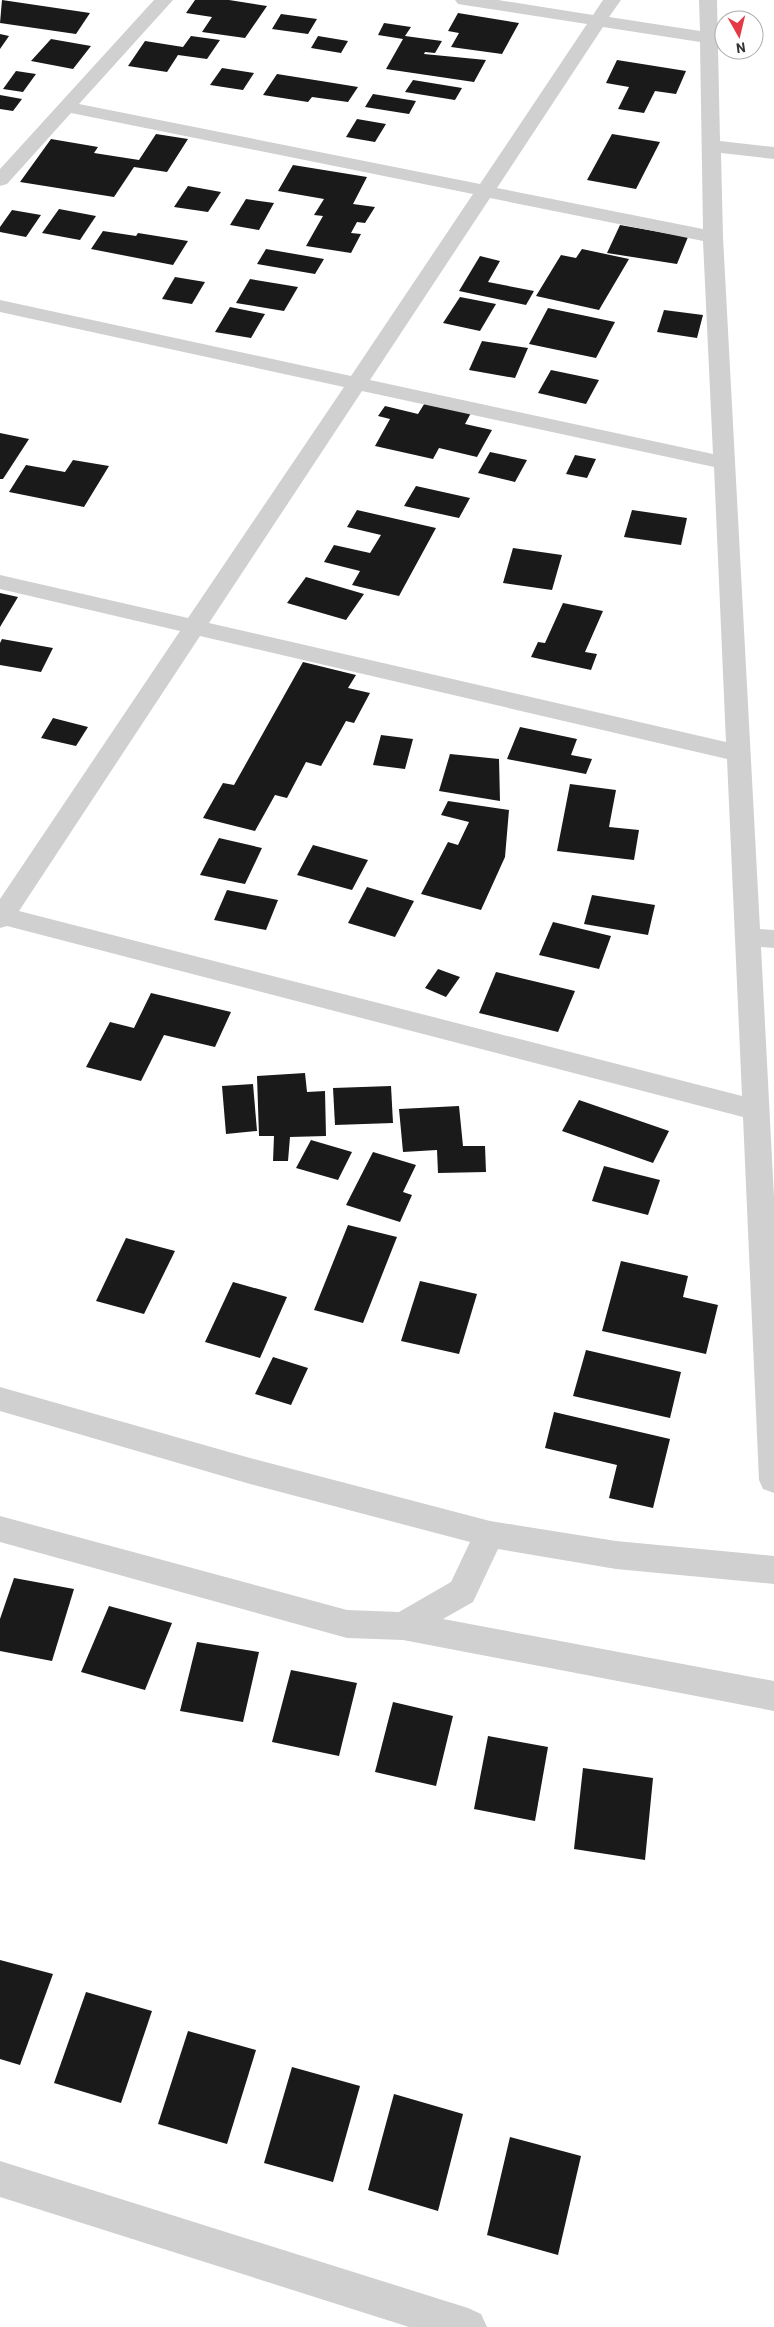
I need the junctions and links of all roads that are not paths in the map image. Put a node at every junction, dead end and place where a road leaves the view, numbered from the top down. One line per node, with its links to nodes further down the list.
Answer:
1 (164, 0): 7 (street)
2 (464, 0): 5 (street)
3 (612, 0): 5 (street)
4 (708, 0): 6 (street)
5 (597, 22): 6 (street); 11 (street)
6 (709, 38): 8 (street)
7 (67, 107): 10 (street); 11 (street)
8 (711, 146): 9 (street); 12 (street)
9 (774, 153)
10 (0, 180)
11 (485, 191): 12 (street); 14 (street)
12 (713, 237): 15 (street)
13 (0, 306): 14 (street)
14 (356, 384): 15 (street); 17 (street)
15 (724, 463): 18 (street)
16 (0, 582): 17 (street)
17 (194, 627): 18 (street); 19 (street)
18 (738, 753): 20 (street)
19 (1, 917): 22 (street)
20 (747, 937): 21 (street); 22 (street)
21 (774, 939)
22 (756, 1110): 24 (street)
23 (0, 1399): 26 (street)
24 (774, 1480)
25 (0, 1529): 28 (street)
26 (490, 1534): 27 (street); 28 (street)
27 (774, 1570)
28 (402, 1626): 29 (street)
29 (774, 1696)
30 (0, 2179): 31 (street)
31 (468, 2327)

